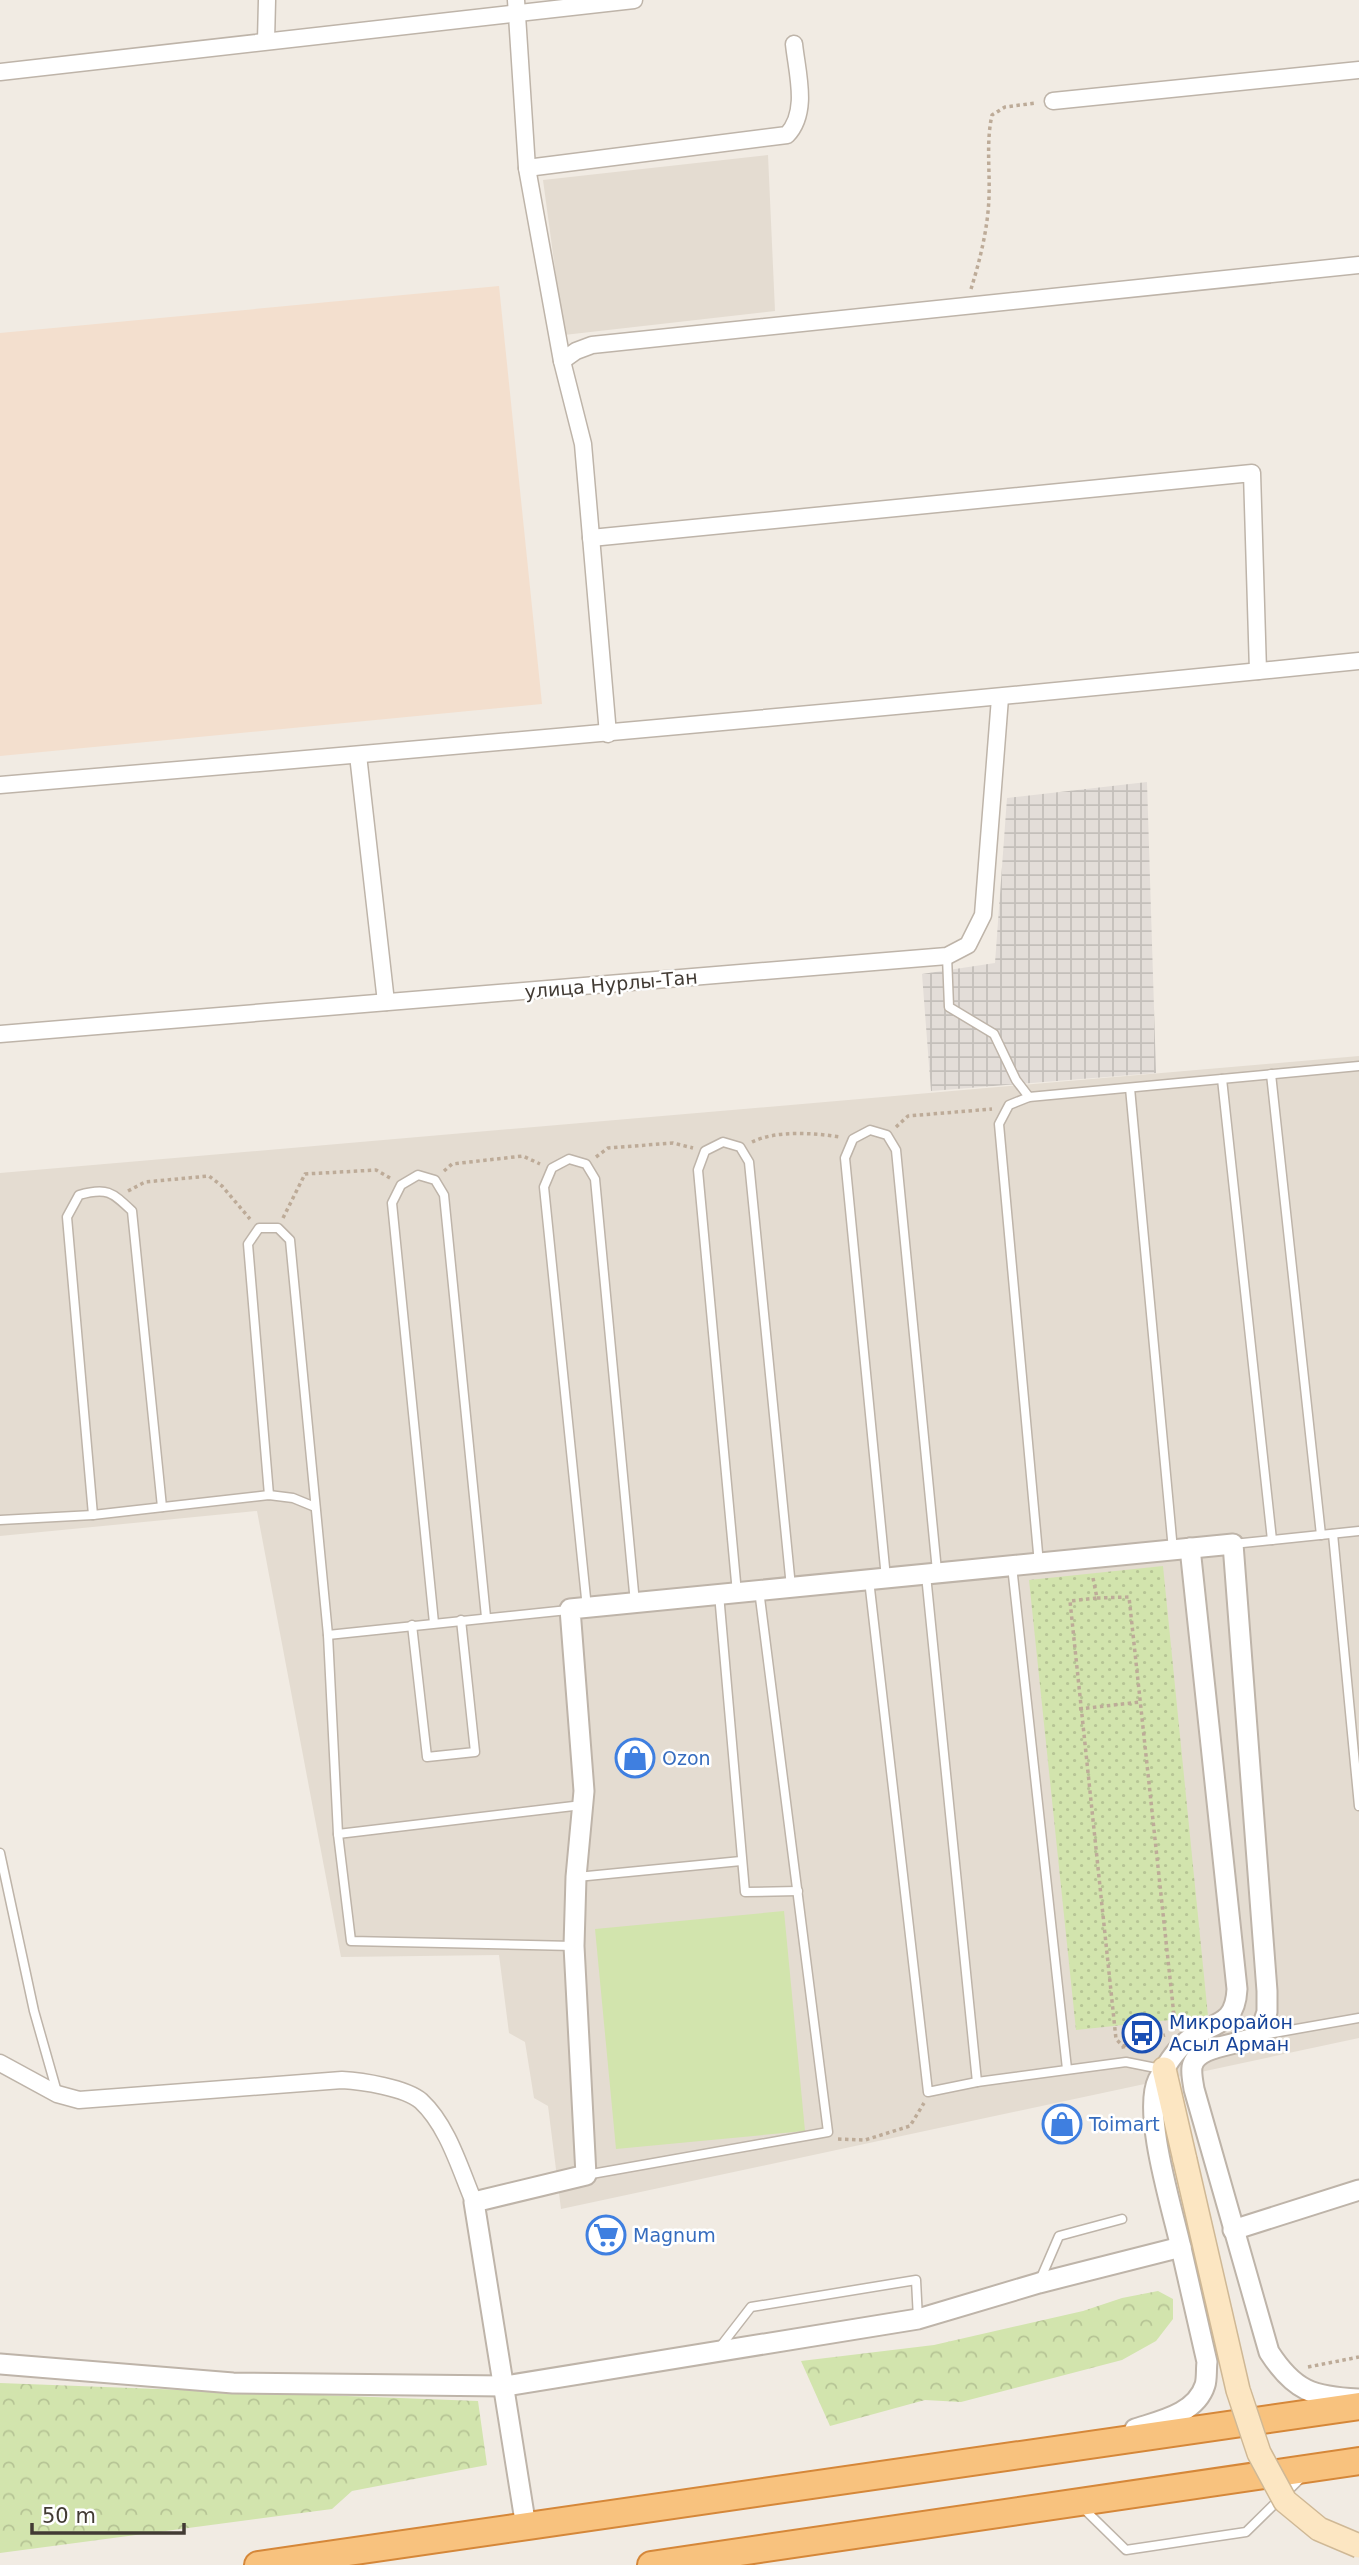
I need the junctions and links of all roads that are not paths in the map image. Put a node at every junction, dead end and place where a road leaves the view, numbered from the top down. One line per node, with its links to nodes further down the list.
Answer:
1 (267, 0): 4 (street)
2 (634, 0): 3 (street)
3 (516, 6): 4 (street); 9 (street)
4 (266, 41): 7 (street)
5 (794, 44): 9 (street)
6 (1359, 70): 8 (street)
7 (0, 72)
8 (1053, 100)
9 (527, 168): 11 (street)
10 (1359, 265): 11 (street)
11 (562, 361): 12 (street)
12 (591, 538): 14 (street); 16 (street)
13 (1359, 661): 14 (street)
14 (1258, 671): 15 (street)
15 (1000, 698): 16 (street); 19 (street)
16 (608, 734): 17 (street)
17 (358, 755): 18 (street); 20 (street)
18 (0, 786)
19 (947, 956): 20 (street, улица Нурлы-Тан); 26 (lane)
20 (386, 1002): 21 (street, улица Нурлы-Тан)
21 (0, 1034)
22 (1359, 1066): 23 (lane)
23 (1271, 1074): 24 (lane); 34 (lane)
24 (1222, 1079): 25 (lane); 35 (lane)
25 (1130, 1088): 26 (lane); 37 (lane)
26 (1029, 1097): 38 (lane)
27 (269, 1495): 28 (lane); 29 (lane); 29 (lane)
28 (162, 1507): 30 (lane); 30 (lane)
29 (315, 1507): 51 (lane)
30 (93, 1515): 31 (lane)
31 (0, 1520)
32 (1359, 1531): 33 (lane)
33 (1333, 1534): 34 (lane); 53 (lane)
34 (1321, 1535): 35 (lane)
35 (1272, 1540): 36 (lane)
36 (1233, 1544): 37 (street); 61 (street)
37 (1181, 1549): 38 (street); 64 (street)
38 (1039, 1564): 39 (street)
39 (1012, 1566): 40 (street); 63 (lane)
40 (932, 1574): 41 (street); 41 (lane); 65 (lane)
41 (877, 1579): 42 (street); 65 (lane)
42 (790, 1587): 43 (street); 44 (lane)
43 (759, 1590): 44 (street); 58 (lane)
44 (728, 1594): 45 (street); 56 (lane)
45 (635, 1603): 46 (street); 46 (lane)
46 (578, 1609): 47 (lane); 52 (street)
47 (486, 1618): 48 (lane); 49 (lane)
48 (461, 1620): 49 (lane); 50 (lane)
49 (434, 1623): 50 (lane)
50 (412, 1625): 51 (lane)
51 (328, 1635): 54 (lane)
52 (582, 1805): 54 (lane); 57 (street)
53 (1359, 1806)
54 (338, 1834): 59 (lane)
55 (0, 1853): 66 (lane)
56 (741, 1861): 57 (lane); 58 (lane)
57 (576, 1877): 59 (street)
58 (798, 1891): 67 (lane)
59 (574, 1946): 67 (street)
60 (1359, 2018): 61 (lane)
61 (1259, 2035): 71 (street)
62 (0, 2063): 66 (street)
63 (1066, 2069): 64 (lane); 65 (lane)
64 (1164, 2069): 72 (street); 85 (main road, bridge)
65 (976, 2082)
66 (57, 2094): 69 (street)
67 (586, 2175): 69 (street)
68 (1359, 2190): 71 (street)
69 (474, 2202): 77 (street)
70 (1122, 2219): 73 (lane)
71 (1233, 2230): 78 (street)
72 (1181, 2247): 73 (street); 80 (street)
73 (1039, 2283): 74 (street)
74 (918, 2319): 75 (street); 75 (lane)
75 (716, 2352): 77 (street)
76 (0, 2364): 77 (street)
77 (505, 2386): 84 (street)
78 (1359, 2399)
79 (1359, 2406): 80 (highway)
80 (1091, 2444): 84 (highway)
81 (1359, 2461): 82 (highway)
82 (1311, 2468): 83 (highway); 83 (lane)
83 (1078, 2502): 87 (highway)
84 (526, 2527): 86 (highway)
85 (1359, 2546)
86 (258, 2565)
87 (651, 2565)

